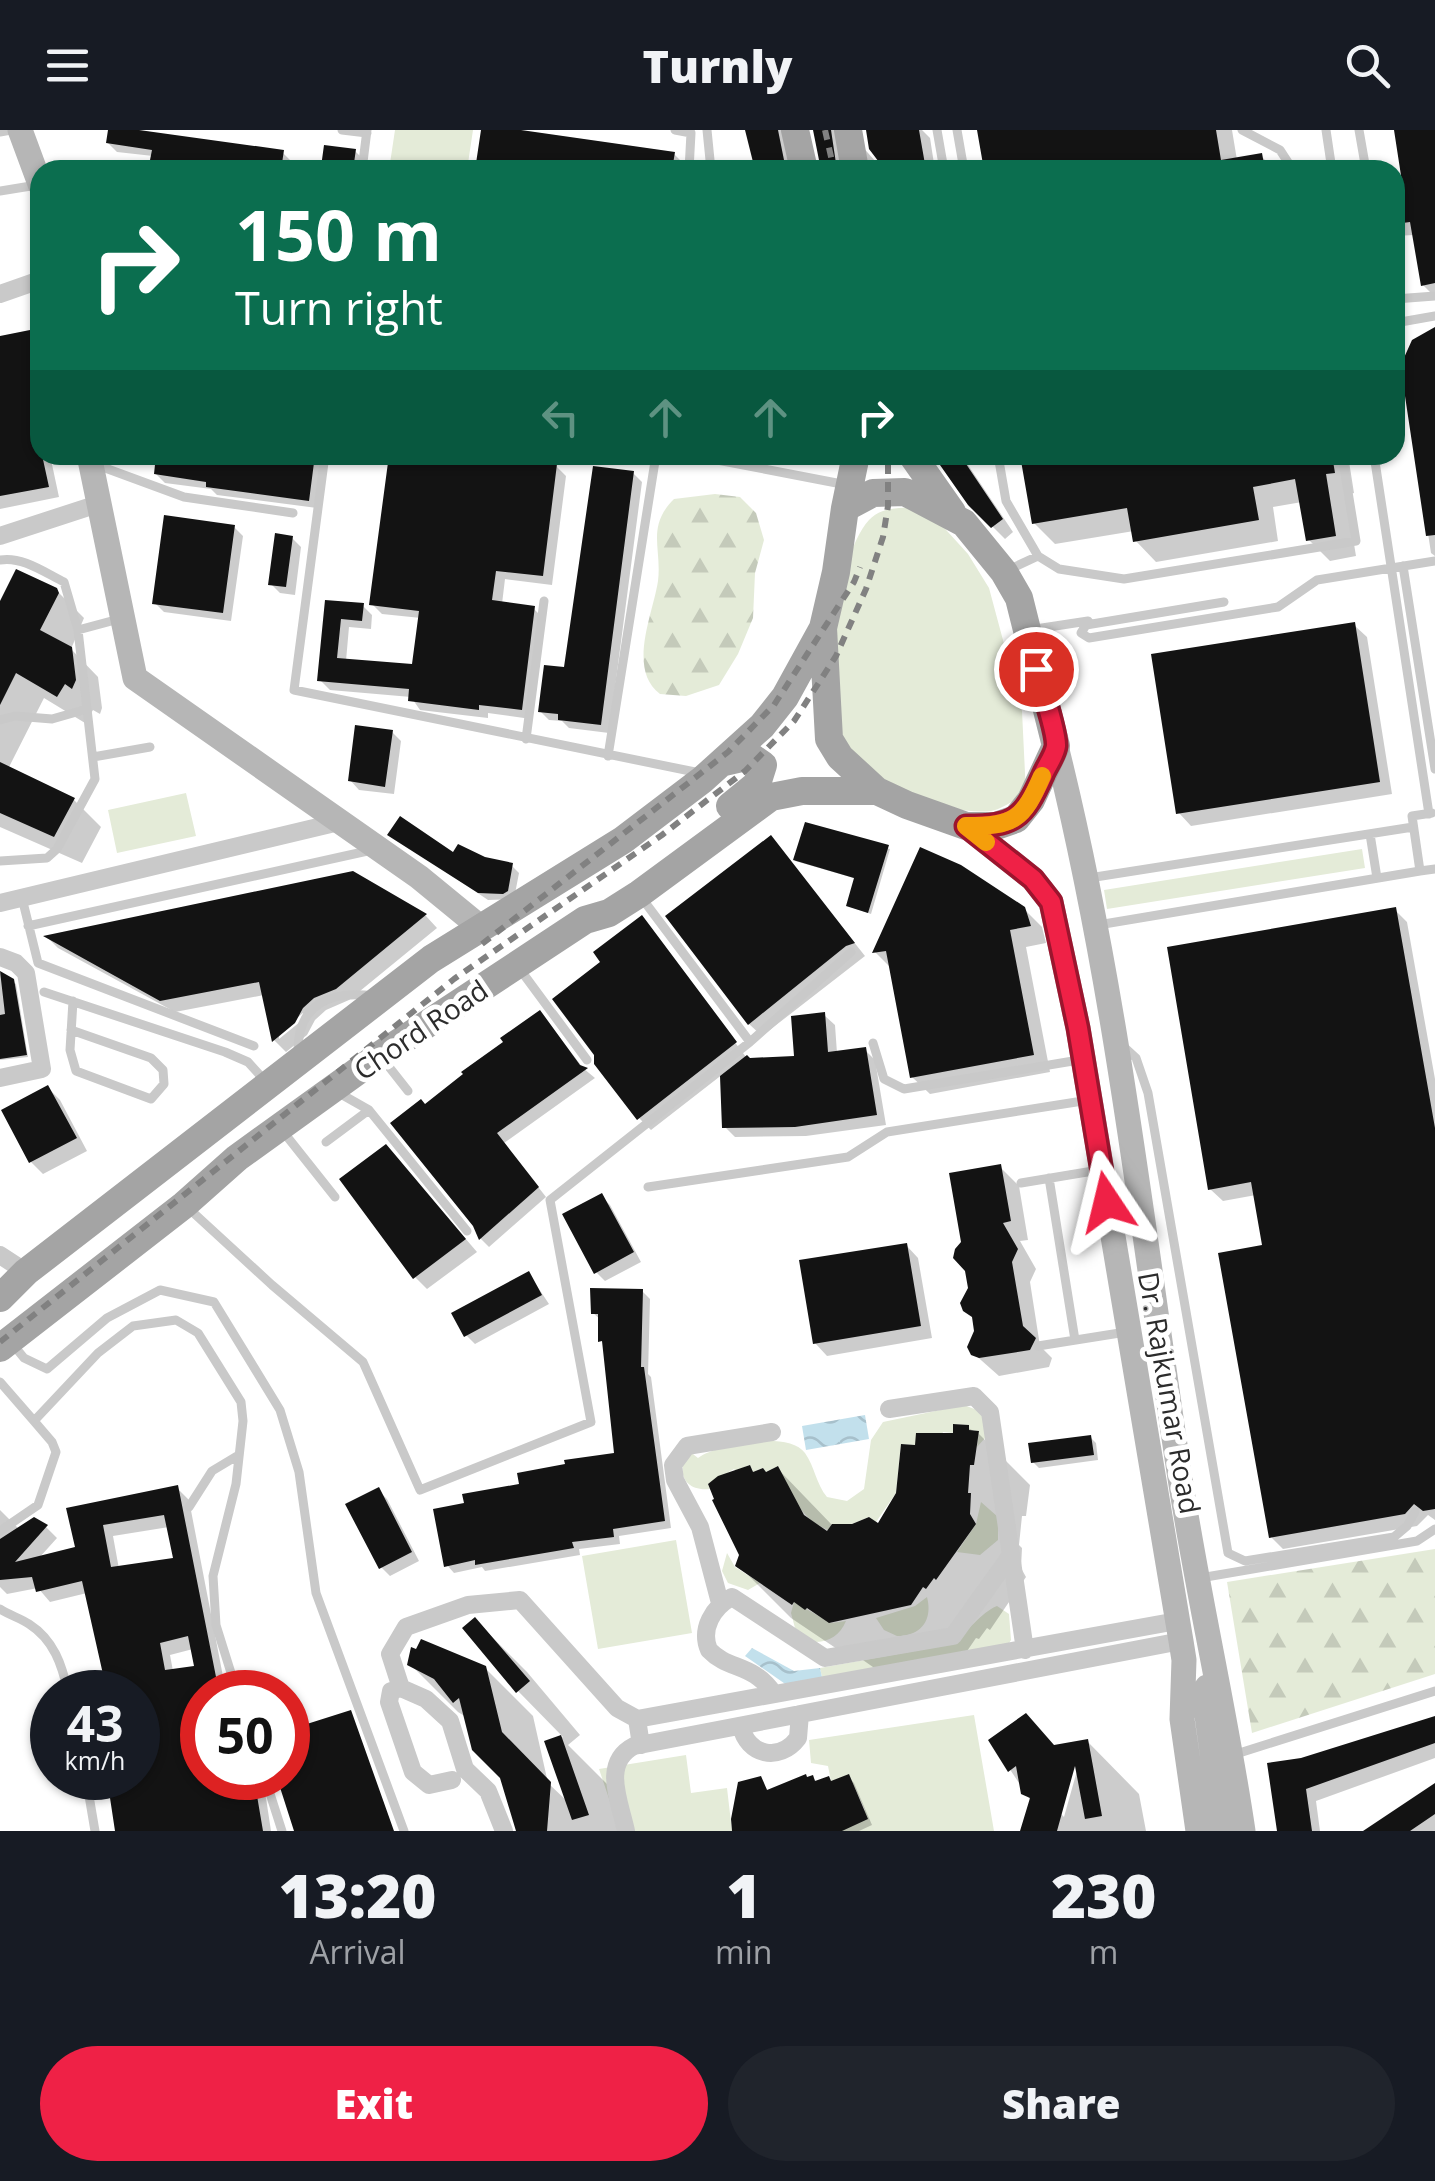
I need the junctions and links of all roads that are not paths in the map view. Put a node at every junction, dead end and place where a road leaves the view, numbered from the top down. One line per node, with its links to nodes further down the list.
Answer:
1 (10, 130): 13 (lane)
2 (20, 130): 16 (main road)
3 (342, 130): 14 (lane)
4 (676, 130): 12 (lane)
5 (707, 130): 19 (lane)
6 (795, 130): 20 (main road)
7 (937, 130): 23 (lane)
8 (957, 130): 24 (lane)
9 (1242, 130): 25 (lane)
10 (1326, 130): 26 (lane)
11 (1360, 130): 27 (lane)
12 (691, 131): 18 (lane)
13 (0, 132)
14 (367, 132): 17 (lane)
15 (849, 135): 21 (main road); 22 (lane)
16 (31, 160)
17 (363, 160)
18 (690, 160)
19 (709, 160)
20 (802, 160)
21 (853, 160)
22 (869, 160)
23 (942, 160)
24 (962, 160)
25 (1286, 160)
26 (1330, 160)
27 (1364, 160)
28 (30, 186): 29 (lane)
29 (0, 191)
30 (30, 284): 31 (street)
31 (0, 294)
32 (1435, 296): 33 (lane)
33 (1405, 298)
34 (1435, 316): 35 (lane)
35 (1405, 321)
36 (91, 465): 47 (main road)
37 (107, 465): 48 (lane)
38 (324, 465): 64 (lane)
39 (654, 465): 67 (lane)
40 (728, 465): 46 (lane)
41 (854, 465): 46 (main road)
42 (918, 465): 49 (main road)
43 (1000, 465): 51 (lane)
44 (1344, 465): 51 (lane)
45 (1376, 465): 55 (lane)
46 (847, 497): 49 (main road); 59 (main road)
47 (98, 504): 50 (street); 58 (main road)
48 (293, 513)
49 (964, 524): 56 (main road)
50 (0, 536)
51 (1038, 556): 56 (lane)
52 (0, 560): 60 (lane)
53 (1435, 561): 54 (lane)
54 (1404, 566): 55 (lane); 70 (lane)
55 (1391, 568): 61 (lane); 72 (lane)
56 (1004, 572): 61 (main road)
57 (544, 601): 64 (lane)
58 (122, 618): 60 (lane); 73 (main road)
59 (822, 628): 69 (main road, Chord Road); 71 (main road)
60 (78, 630): 62 (lane)
61 (1027, 630): 65 (main road)
62 (87, 708): 63 (lane); 68 (lane)
63 (0, 720)
64 (526, 739): 67 (lane)
65 (1056, 746): 74 (main road); 83 (main road, Dr. Rajkumar Road)
66 (150, 747): 68 (lane)
67 (608, 756): 69 (lane)
68 (93, 757): 80 (lane)
69 (716, 768): 88 (main road); 90 (main road, Chord Road)
70 (1435, 769)
71 (877, 791): 74 (main road); 85 (main road, Chord Road)
72 (1432, 813): 75 (lane)
73 (338, 822): 77 (main road); 86 (street)
74 (966, 826): 104 (main road, Dr. Rajkumar Road)
75 (1413, 826): 76 (lane); 82 (lane)
76 (1370, 834): 83 (lane); 84 (lane)
77 (378, 848): 89 (lane); 90 (main road)
78 (0, 851): 80 (lane)
79 (0, 861): 80 (lane)
80 (13, 861)
81 (1435, 869): 82 (lane)
82 (1420, 871): 84 (lane)
83 (1087, 878): 91 (main road, Dr. Rajkumar Road)
84 (1377, 878): 91 (lane)
85 (639, 894): 88 (main road, Chord Road); 99 (lane)
86 (22, 898): 87 (street); 89 (lane)
87 (0, 903)
88 (585, 920): 94 (main road, Chord Road)
89 (28, 926): 101 (lane)
90 (480, 926): 106 (main road, Chord Road)
91 (1094, 926): 98 (main road, Dr. Rajkumar Road)
92 (851, 952): 99 (lane)
93 (0, 957): 105 (street)
94 (518, 966): 102 (main road, Chord Road); 103 (lane)
95 (44, 992): 96 (lane)
96 (73, 1002): 97 (lane); 106 (lane)
97 (72, 1030): 97 (lane)
98 (1114, 1037): 133 (lane); 137 (main road, Dr. Rajkumar Road)
99 (750, 1042): 118 (lane)
100 (873, 1043): 104 (lane)
101 (254, 1046)
102 (380, 1056): 107 (main road, Chord Road); 108 (lane)
103 (587, 1060)
104 (1083, 1060): 109 (main road, Dr. Rajkumar Road)
105 (0, 1078)
106 (268, 1084): 121 (main road, Chord Road)
107 (332, 1089): 110 (lane); 111 (main road, Chord Road)
108 (408, 1091)
109 (1090, 1100): 113 (main road, Dr. Rajkumar Road); 116 (lane)
110 (369, 1110): 112 (lane); 119 (lane)
111 (280, 1127): 117 (lane); 118 (main road, Chord Road)
112 (326, 1142)
113 (1102, 1170): 114 (lane); 123 (main road, Dr. Rajkumar Road)
114 (1049, 1178): 115 (lane); 124 (lane)
115 (1020, 1183)
116 (648, 1187)
117 (335, 1198)
118 (184, 1204): 125 (main road, Chord Road)
119 (468, 1231)
120 (0, 1255): 121 (street)
121 (26, 1272): 122 (main road, Chord Road)
122 (0, 1298)
123 (1129, 1332): 124 (lane); 140 (main road, Dr. Rajkumar Road)
124 (1075, 1340): 126 (lane)
125 (5, 1345): 159 (lane)
126 (1038, 1346)
127 (0, 1382): 129 (lane)
128 (890, 1409): 136 (street)
129 (34, 1421): 131 (lane); 135 (lane)
130 (772, 1432): 138 (street)
131 (237, 1456): 132 (lane); 145 (lane)
132 (189, 1507)
133 (1415, 1512)
134 (1435, 1529): 137 (lane)
135 (0, 1531)
136 (1011, 1555): 138 (street); 142 (street)
137 (1197, 1579): 140 (main road, Dr. Rajkumar Road)
138 (726, 1600): 148 (street)
139 (0, 1609): 144 (lane)
140 (1188, 1632): 141 (street); 143 (street); 153 (main road); 162 (main road, Dr. Rajkumar Road); 163 (main road)
141 (1079, 1640): 142 (street); 143 (lane)
142 (1024, 1650): 148 (street)
143 (1082, 1660): 149 (street)
144 (63, 1670)
145 (231, 1670)
146 (401, 1688): 150 (street); 154 (street); 160 (street)
147 (1435, 1691): 153 (lane)
148 (774, 1694): 150 (street)
149 (800, 1714): 151 (street); 151 (street)
150 (637, 1719): 152 (street)
151 (741, 1726): 152 (street)
152 (641, 1745): 161 (street)
153 (1232, 1755): 164 (main road)
154 (452, 1780)
155 (90, 1800): 157 (lane)
156 (271, 1800): 158 (lane)
157 (96, 1831)
158 (282, 1831)
159 (404, 1831)
160 (504, 1831)
161 (626, 1831)
162 (1198, 1831)
163 (1223, 1831)
164 (1243, 1831)

